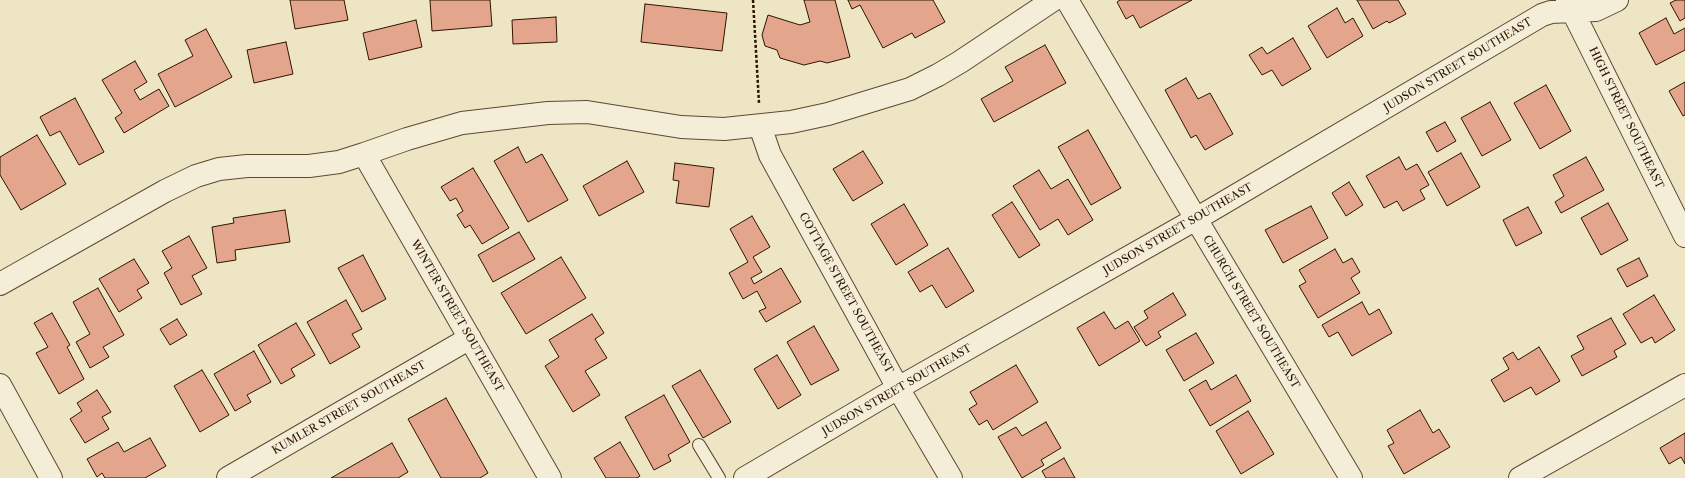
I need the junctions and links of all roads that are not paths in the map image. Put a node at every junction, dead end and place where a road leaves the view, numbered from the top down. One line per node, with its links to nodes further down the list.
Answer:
1 (1052, 0): 5 (street)
2 (1067, 0): 7 (street, CHURCH STREET SOUTHEAST)
3 (1616, 0): 4 (street, JUDSON STREET SOUTHEAST)
4 (1570, 5): 7 (street, JUDSON STREET SOUTHEAST); 8 (street, HIGH STREET SOUTHEAST)
5 (760, 126): 6 (street); 13 (street, COTTAGE STREET SOUTHEAST)
6 (364, 154): 9 (street); 10 (street, WINTER STREET SOUTHEAST)
7 (1196, 219): 13 (street, JUDSON STREET SOUTHEAST); 21 (street, CHURCH STREET SOUTHEAST)
8 (1685, 236)
9 (0, 284)
10 (470, 338): 16 (street, KUMLER STREET SOUTHEAST); 17 (street, WINTER STREET SOUTHEAST)
11 (0, 385): 15 (street)
12 (1685, 385): 22 (street)
13 (898, 388): 19 (street, JUDSON STREET SOUTHEAST); 20 (street, COTTAGE STREET SOUTHEAST)
14 (699, 445): 18 (lane)
15 (51, 478)
16 (228, 478)
17 (550, 478)
18 (719, 478)
19 (746, 478)
20 (951, 478)
21 (1351, 478)
22 (1520, 478)

